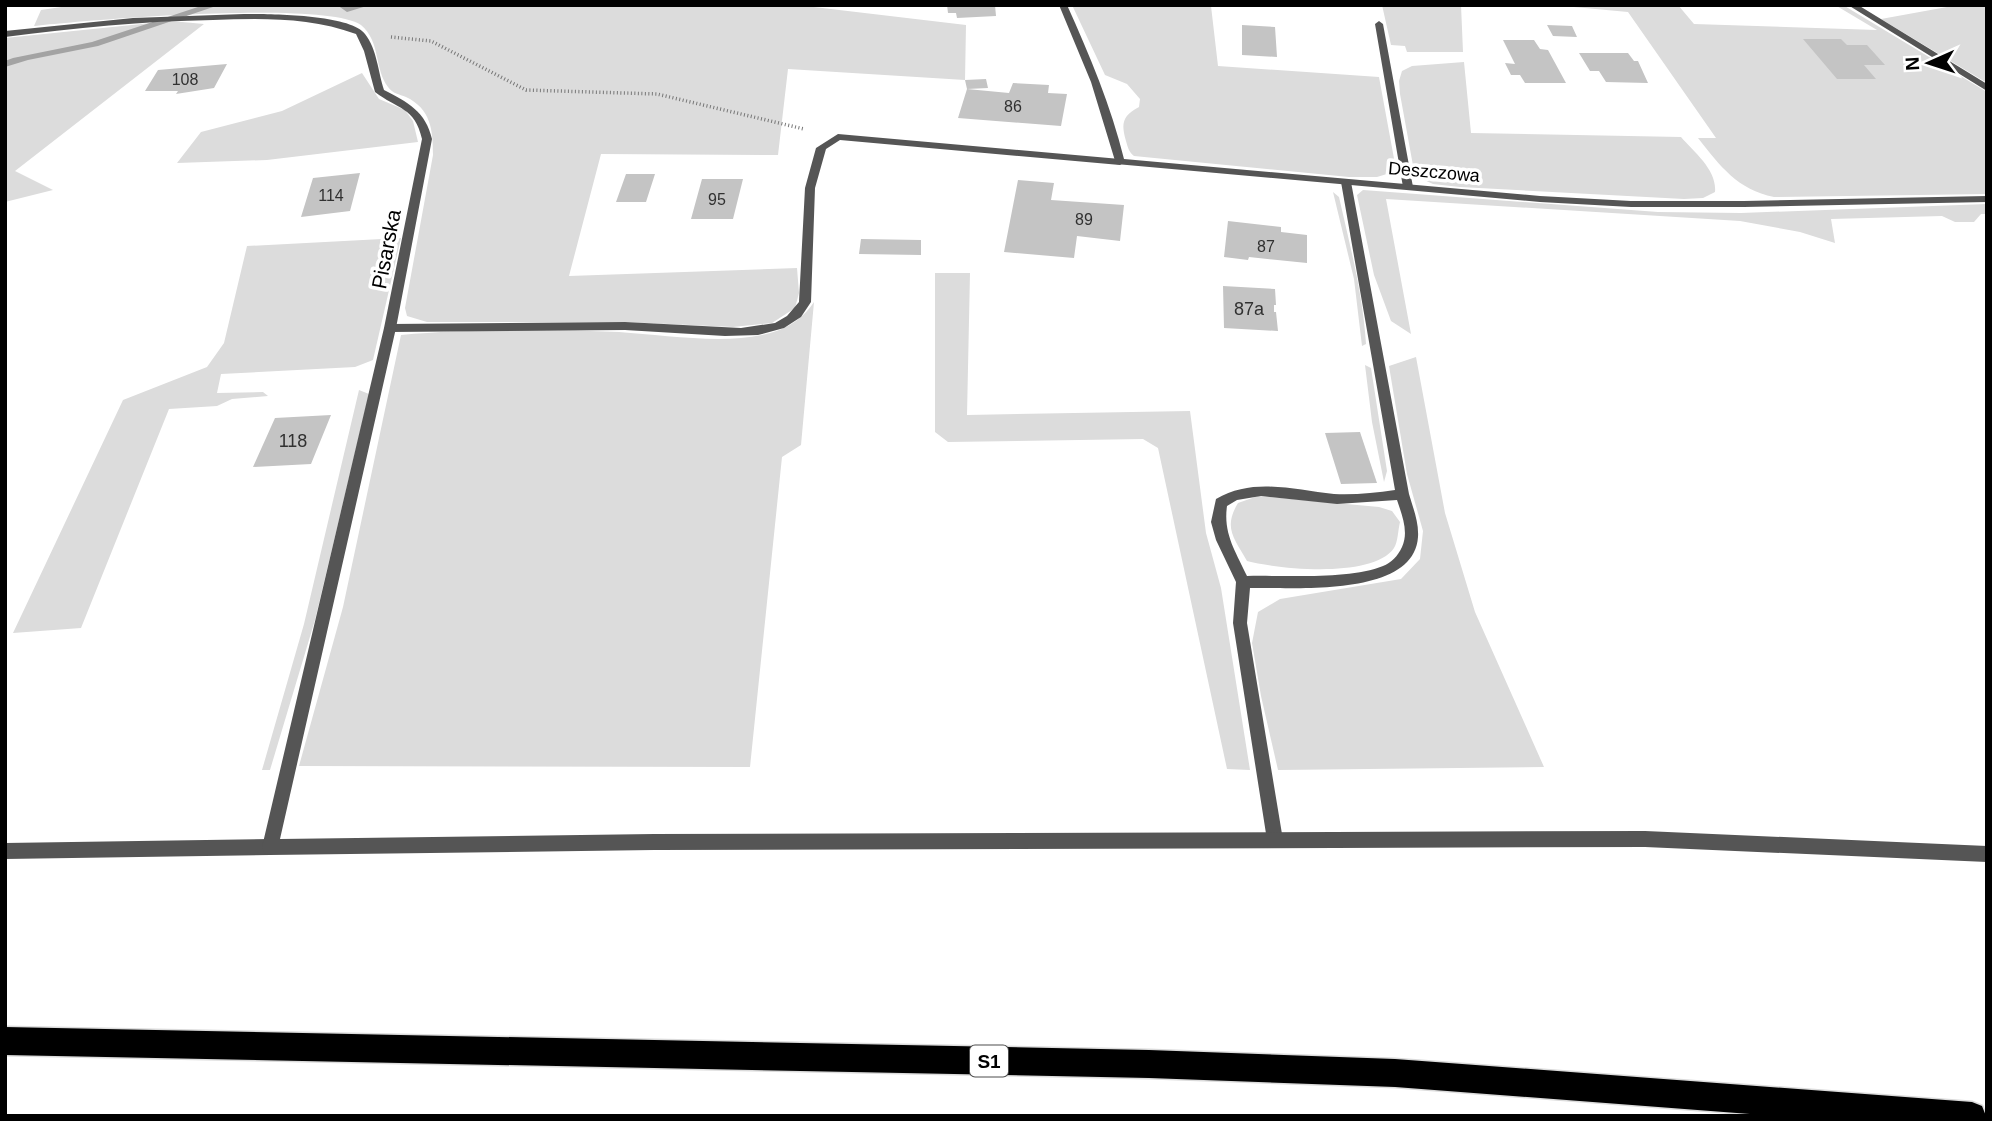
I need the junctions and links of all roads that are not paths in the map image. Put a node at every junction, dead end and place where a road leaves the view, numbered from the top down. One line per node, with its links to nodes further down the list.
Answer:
1 (1063, 5): 6 (street)
2 (1852, 5): 5 (street)
3 (1379, 24): 8 (street)
4 (5, 34): 10 (street, Pisarska)
5 (1987, 88)
6 (1121, 162): 7 (street, Deszczowa); 10 (street, Deszczowa)
7 (1346, 182): 8 (street, Deszczowa); 11 (street)
8 (1408, 187): 9 (street, Deszczowa)
9 (1987, 199)
10 (390, 328): 14 (street, Pisarska)
11 (1402, 494): 12 (street); 12 (street)
12 (1243, 582): 13 (street)
13 (1275, 840): 14 (street); 16 (street)
14 (270, 848): 15 (street)
15 (5, 851)
16 (1987, 854)
17 (5, 1041): 18 (highway, S1)
18 (1972, 1116)

